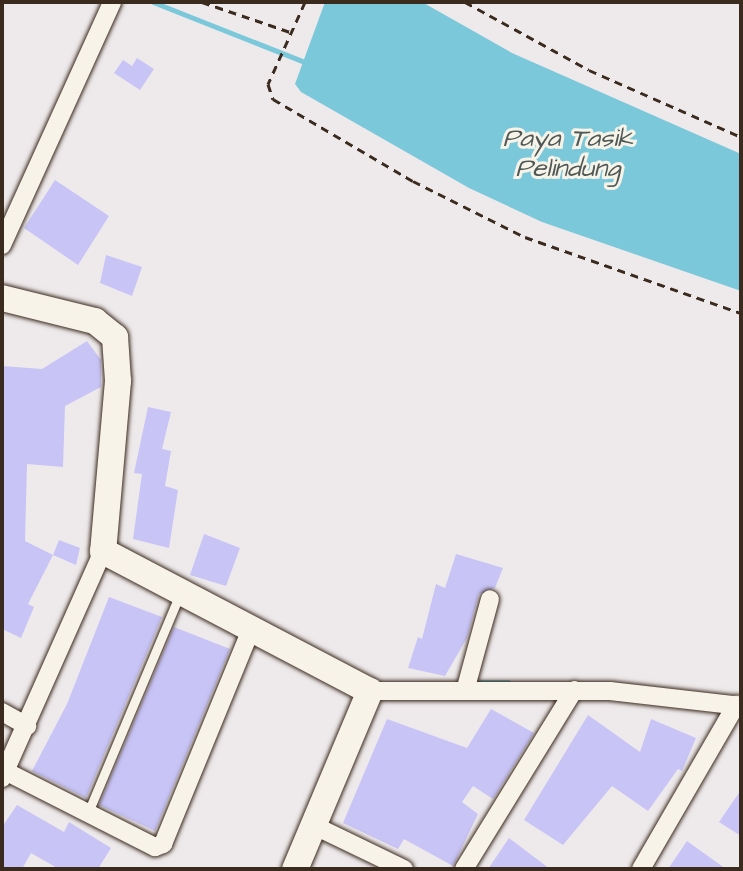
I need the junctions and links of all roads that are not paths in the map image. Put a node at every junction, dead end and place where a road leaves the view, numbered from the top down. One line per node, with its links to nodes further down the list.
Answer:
1 (112, 2): 2 (street)
2 (2, 245)
3 (2, 298): 4 (street)
4 (103, 551): 5 (street); 13 (street)
5 (180, 594): 7 (street); 15 (lane)
6 (490, 599): 10 (street)
7 (250, 632): 9 (street); 15 (street)
8 (574, 690): 10 (street); 11 (street); 19 (street)
9 (370, 691): 10 (street); 16 (street)
10 (465, 691)
11 (739, 706): 20 (street)
12 (2, 712): 13 (street)
13 (27, 726): 14 (street)
14 (4, 775): 15 (street)
15 (89, 810)
16 (315, 826): 17 (street); 18 (street)
17 (295, 869)
18 (404, 869)
19 (464, 869)
20 (641, 869)

